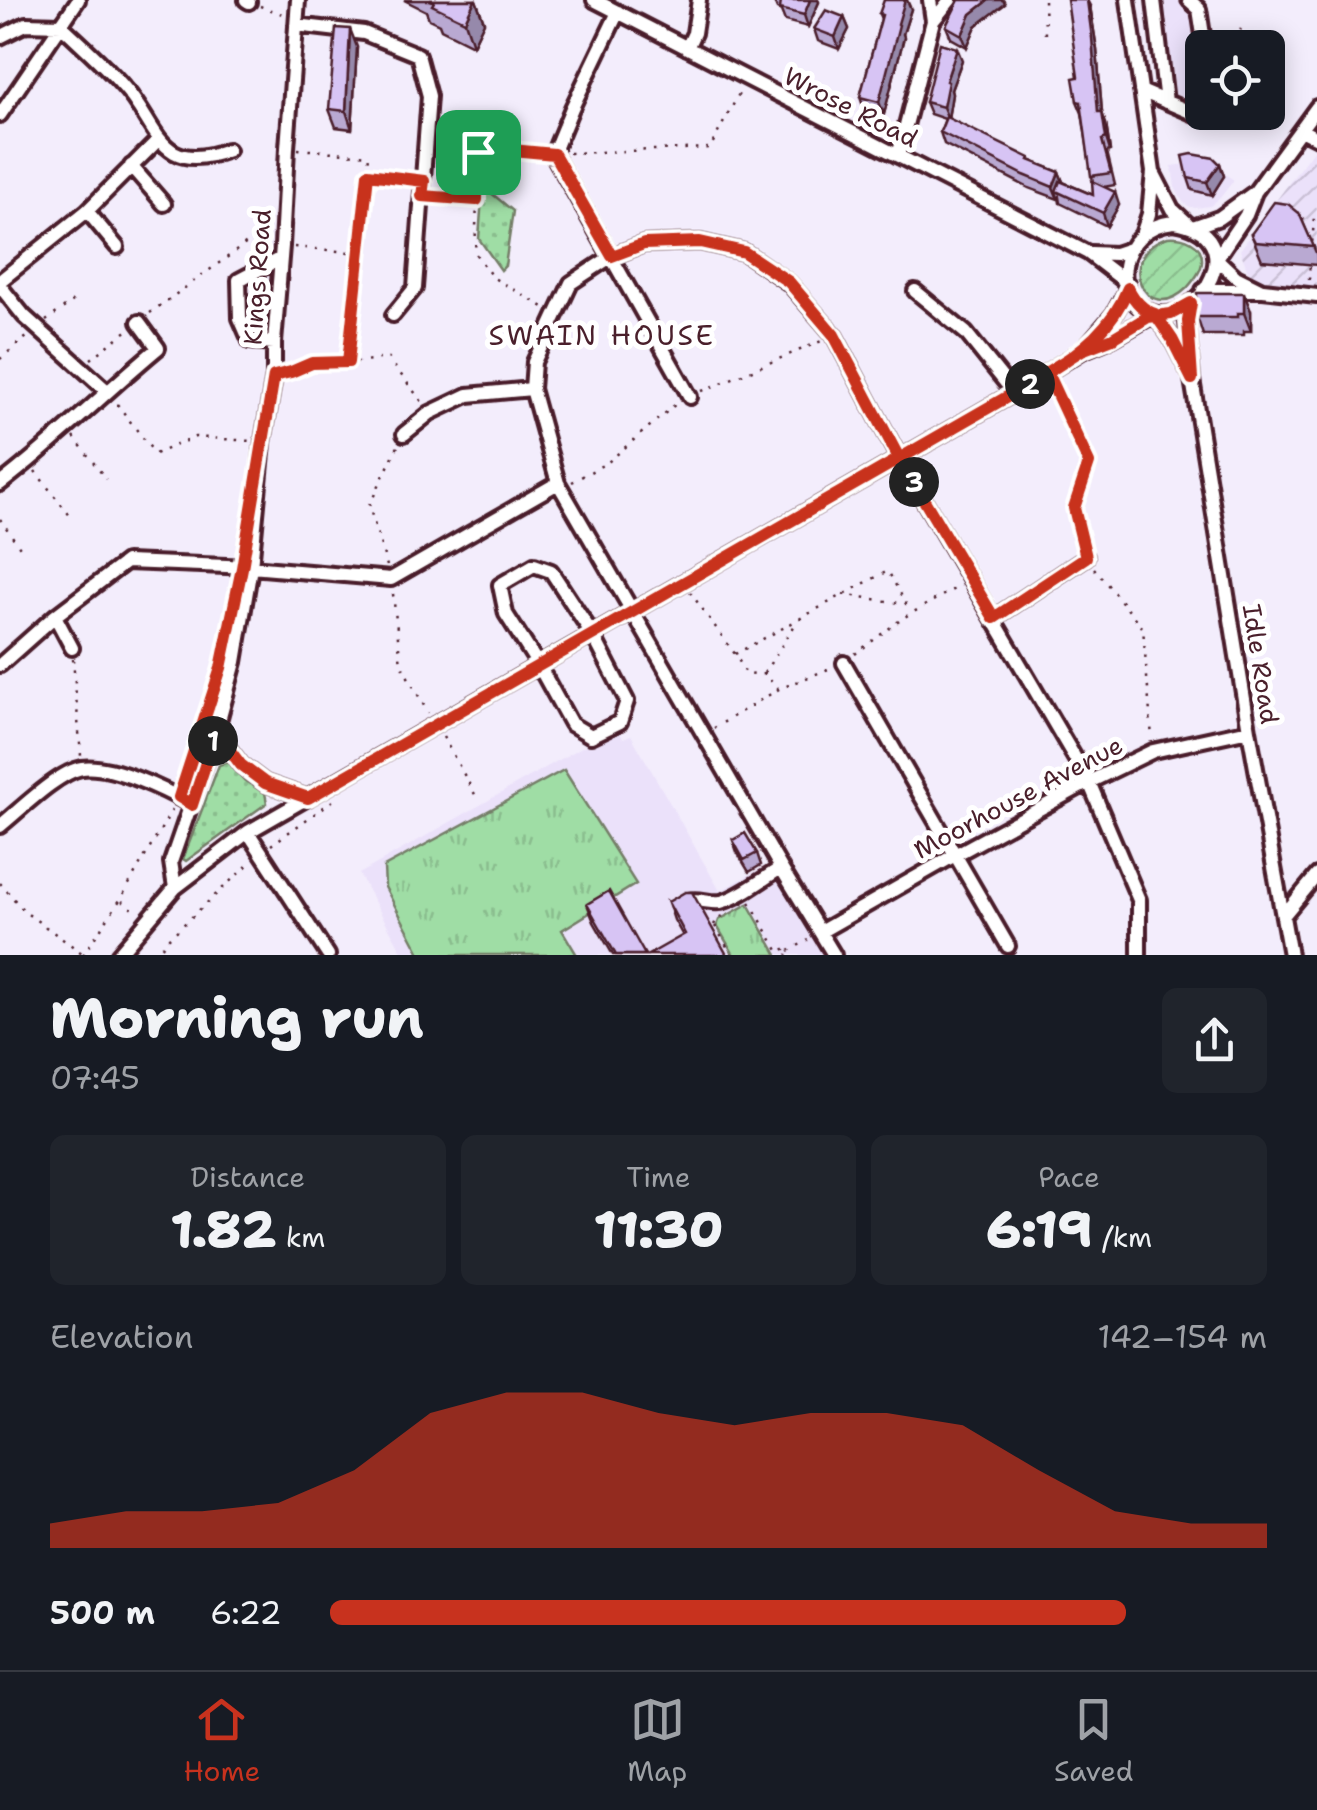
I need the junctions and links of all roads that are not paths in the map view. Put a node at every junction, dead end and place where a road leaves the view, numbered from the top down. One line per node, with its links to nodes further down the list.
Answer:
1 (78, 0): 12 (street)
2 (298, 0): 13 (street, Kings Road)
3 (594, 0): 10 (street, Wrose Road)
4 (698, 0): 16 (street)
5 (930, 0): 11 (street)
6 (950, 0): 11 (street)
7 (1128, 0): 17 (street)
8 (1154, 0): 18 (street)
9 (1188, 0): 14 (street)
10 (618, 12): 16 (street, Wrose Road); 38 (street)
11 (932, 21): 26 (street)
12 (62, 25): 15 (street); 21 (street); 24 (street)
13 (296, 25): 36 (street, Kings Road); 48 (street)
14 (1202, 30)
15 (0, 37)
16 (687, 48): 26 (street, Wrose Road)
17 (1141, 90): 18 (street); 28 (street)
18 (1166, 102): 20 (street)
19 (1317, 107): 22 (street)
20 (1185, 110)
21 (0, 115)
22 (1300, 130): 23 (street); 29 (street)
23 (1317, 138)
24 (158, 140): 25 (street); 27 (street)
25 (228, 150)
26 (898, 156): 37 (street, Wrose Road)
27 (131, 166): 30 (street); 31 (street)
28 (1153, 172): 32 (street); 33 (street)
29 (1255, 192): 32 (street); 39 (street)
30 (164, 204)
31 (87, 211): 34 (street); 40 (street)
32 (1191, 226): 33 (street); 39 (street)
33 (1144, 232): 35 (street)
34 (118, 247)
35 (1130, 249): 37 (street); 41 (street)
36 (282, 252): 50 (street, Kings Road); 50 (street)
37 (1088, 253): 41 (street, Wrose Road)
38 (612, 256): 53 (street); 56 (street); 58 (street)
39 (1217, 258): 42 (street); 43 (street)
40 (0, 283): 54 (street)
41 (1127, 286): 47 (street); 51 (street)
42 (1203, 290): 43 (street); 46 (street)
43 (1263, 290): 45 (street)
44 (915, 291): 55 (street)
45 (1312, 296)
46 (1191, 303): 47 (street); 52 (street, Idle Road)
47 (1155, 314): 51 (street); 52 (street, Idle Road)
48 (393, 315)
49 (139, 322): 54 (street)
50 (274, 343): 62 (street, Kings Road)
51 (1082, 350): 55 (street)
52 (1192, 379): 71 (street, Idle Road)
53 (532, 389): 57 (street); 59 (street)
54 (107, 391): 60 (street)
55 (1014, 393): 58 (street)
56 (690, 396)
57 (404, 434)
58 (899, 458): 63 (street); 65 (street)
59 (558, 483): 62 (street); 63 (street)
60 (0, 484)
61 (1086, 557): 65 (street)
62 (251, 567): 64 (street); 72 (street, Kings Road)
63 (632, 612): 66 (street); 79 (street)
64 (55, 616): 67 (street); 69 (street)
65 (994, 618): 73 (street)
66 (593, 635): 70 (street); 70 (street); 70 (street)
67 (72, 648)
68 (844, 663): 78 (street)
69 (0, 666)
70 (539, 666): 74 (street)
71 (1249, 730): 73 (street, Moorhouse Avenue); 83 (street, Idle Road)
72 (216, 732): 74 (street); 75 (street, Kings Road)
73 (1089, 782): 78 (street, Moorhouse Avenue); 89 (street)
74 (308, 798): 77 (street)
75 (192, 805): 76 (street); 81 (street, Kings Road)
76 (0, 826)
77 (248, 832): 81 (street); 87 (street)
78 (956, 854): 84 (street, Moorhouse Avenue); 85 (street)
79 (781, 868): 82 (street); 84 (street)
80 (1317, 875): 83 (street)
81 (175, 888): 86 (street)
82 (688, 901)
83 (1284, 915): 90 (street, Idle Road)
84 (817, 935): 88 (street)
85 (1008, 946)
86 (118, 955)
87 (328, 955)
88 (834, 955)
89 (1139, 955)
90 (1290, 955)

